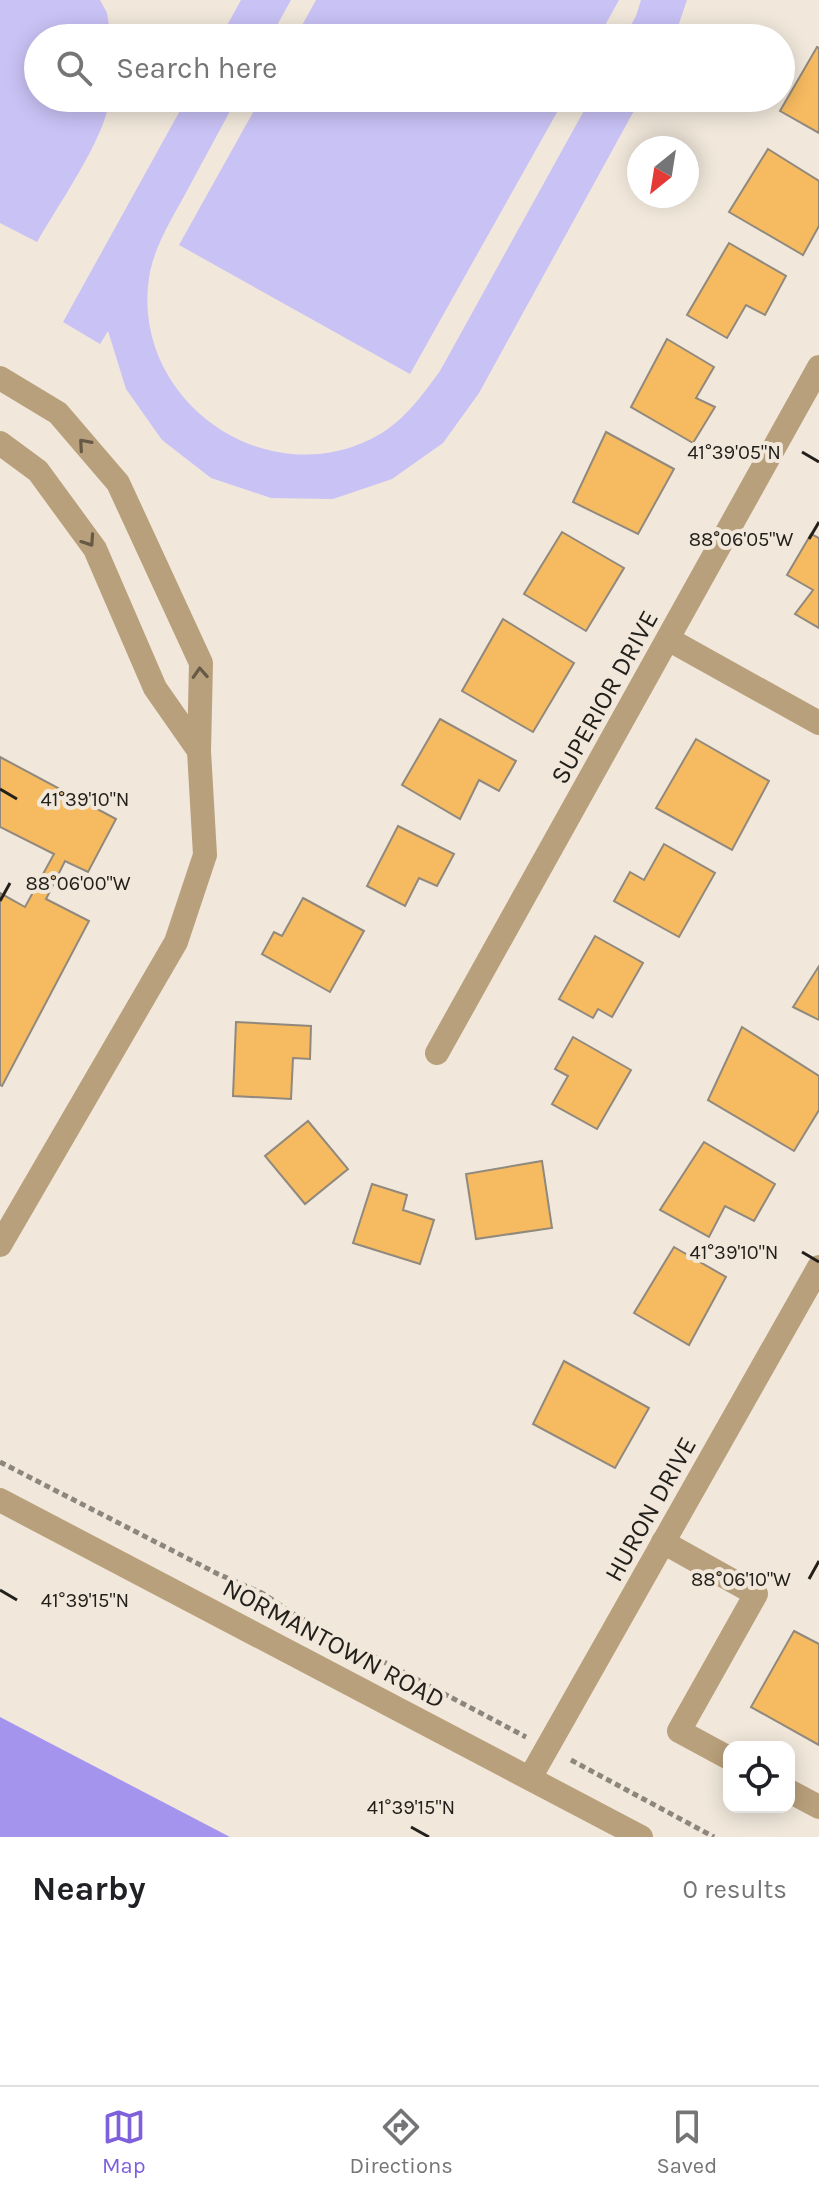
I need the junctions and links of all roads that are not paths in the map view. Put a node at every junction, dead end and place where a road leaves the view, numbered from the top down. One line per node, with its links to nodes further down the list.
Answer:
1 (819, 367): 4 (street, SUPERIOR DRIVE)
2 (0, 378): 6 (street, one-way to 2)
3 (0, 443): 6 (street, one-way to 6)
4 (668, 639): 5 (street); 7 (street, SUPERIOR DRIVE)
5 (819, 723)
6 (199, 751): 8 (street)
7 (437, 1053)
8 (0, 1245)
9 (819, 1267): 11 (street, HURON DRIVE)
10 (0, 1500): 13 (street, NORMANTOWN ROAD)
11 (663, 1542): 12 (street); 13 (street, HURON DRIVE)
12 (723, 1755)
13 (530, 1778): 16 (street, NORMANTOWN ROAD)
14 (795, 1794): 15 (street)
15 (819, 1807)
16 (641, 1837)

